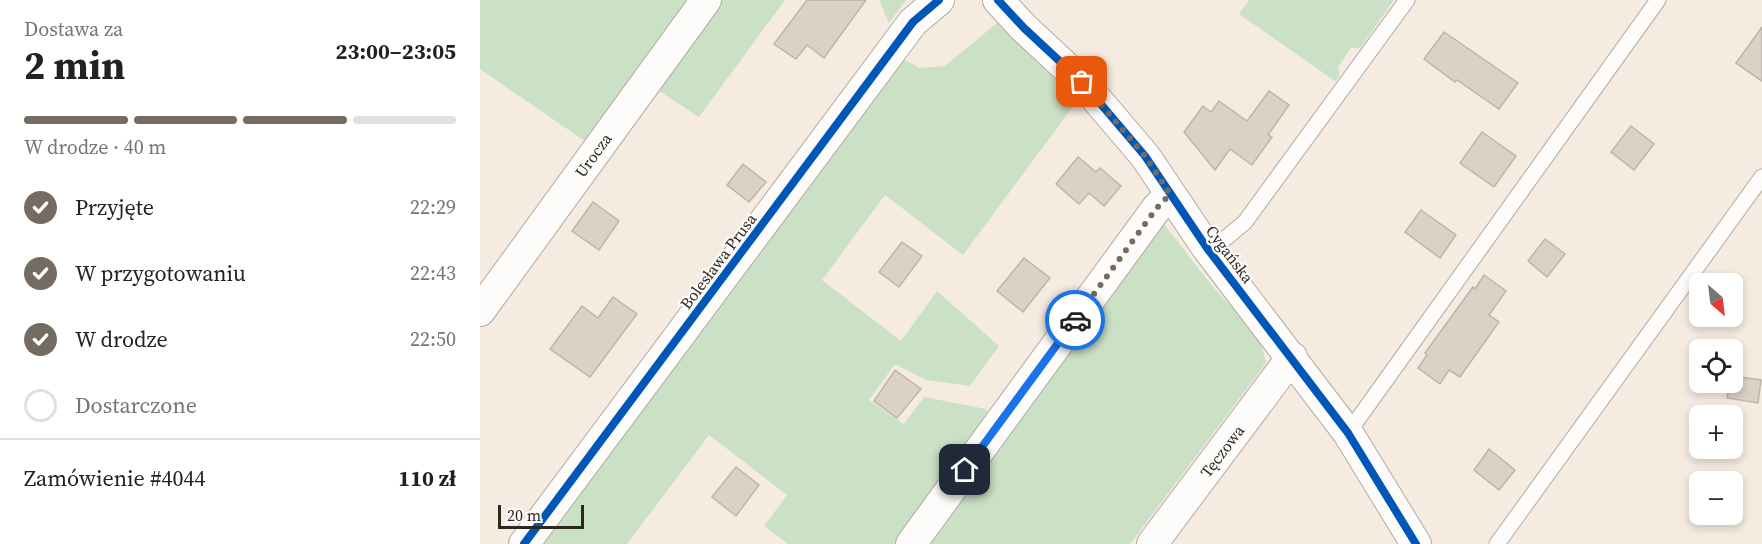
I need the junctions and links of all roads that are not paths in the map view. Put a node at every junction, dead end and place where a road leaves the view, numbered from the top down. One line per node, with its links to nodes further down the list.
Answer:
1 (706, 0): 9 (street, Urocza)
2 (939, 0): 12 (street, Bolesława Prusa)
3 (998, 0): 7 (street, Cygańska)
4 (1407, 0): 8 (lane)
5 (1659, 0): 11 (lane)
6 (1762, 177): 16 (lane)
7 (1170, 194): 8 (street, Cygańska); 13 (street)
8 (1207, 248): 10 (street, Cygańska)
9 (480, 310)
10 (1292, 357): 11 (street, Cygańska); 14 (street, Tęczowa)
11 (1348, 433): 15 (street, Cygańska)
12 (524, 544)
13 (911, 544)
14 (1152, 544)
15 (1416, 544)
16 (1497, 544)

